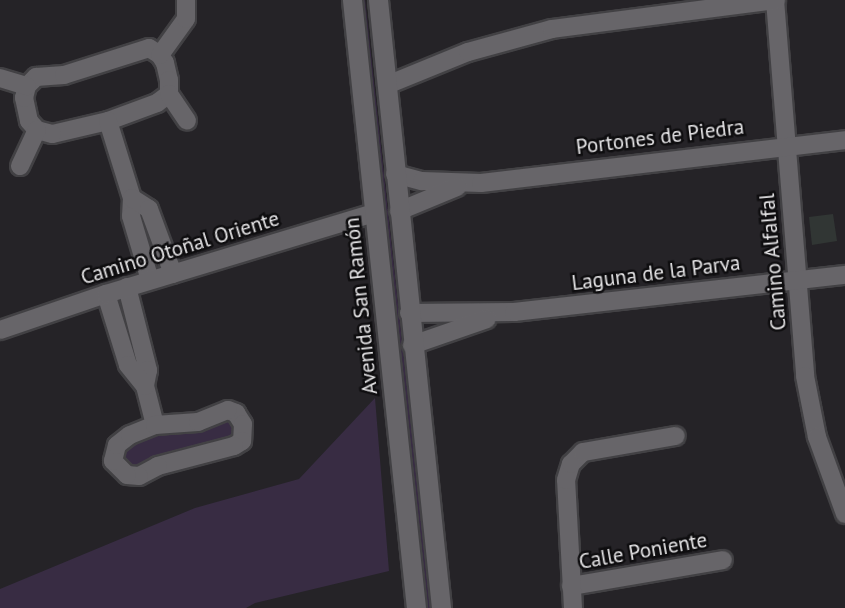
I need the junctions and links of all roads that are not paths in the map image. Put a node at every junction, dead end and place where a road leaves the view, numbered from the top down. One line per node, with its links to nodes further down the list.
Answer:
1 (186, 0): 5 (street)
2 (352, 0): 20 (street, Avenida San Ramón)
3 (378, 0): 7 (street)
4 (776, 0): 7 (street); 14 (street, Camino Alfalfal)
5 (160, 55): 8 (street); 9 (street)
6 (0, 78): 8 (street)
7 (387, 85): 16 (street)
8 (27, 86): 12 (street)
9 (169, 94): 10 (street); 11 (street)
10 (108, 121): 12 (street); 18 (street)
11 (187, 121)
12 (37, 130): 15 (street)
13 (845, 140): 14 (street, Portones de Piedra)
14 (785, 145): 17 (street, Portones de Piedra); 23 (street, Camino Alfalfal)
15 (20, 166)
16 (395, 174): 17 (street, Portones de Piedra); 19 (street)
17 (481, 183): 19 (street, Portones de Piedra)
18 (132, 198): 21 (street); 24 (street)
19 (399, 211): 28 (street)
20 (374, 212): 21 (street, Camino Otoñal Oriente); 37 (street, Avenida San Ramón)
21 (173, 274): 24 (street, Camino Otoñal Oriente)
22 (845, 275): 23 (street, Laguna de la Parva)
23 (798, 279): 27 (street, Laguna de la Parva); 34 (street, Camino Alfalfal)
24 (150, 280): 25 (street, Camino Otoñal Oriente)
25 (127, 287): 26 (street, Camino Otoñal Oriente); 31 (street)
26 (106, 294): 29 (street, Camino Otoñal Oriente); 31 (street)
27 (514, 312): 28 (street, Laguna de la Parva); 30 (street, Laguna de la Parva)
28 (408, 313): 30 (street)
29 (0, 330)
30 (412, 345): 38 (street)
31 (145, 386): 32 (street)
32 (155, 425): 32 (street)
33 (676, 436): 36 (street, Calle Poniente)
34 (845, 514)
35 (723, 560): 36 (street, Calle Poniente)
36 (571, 586): 39 (street, Calle Poniente)
37 (416, 608)
38 (441, 608)
39 (573, 608)

